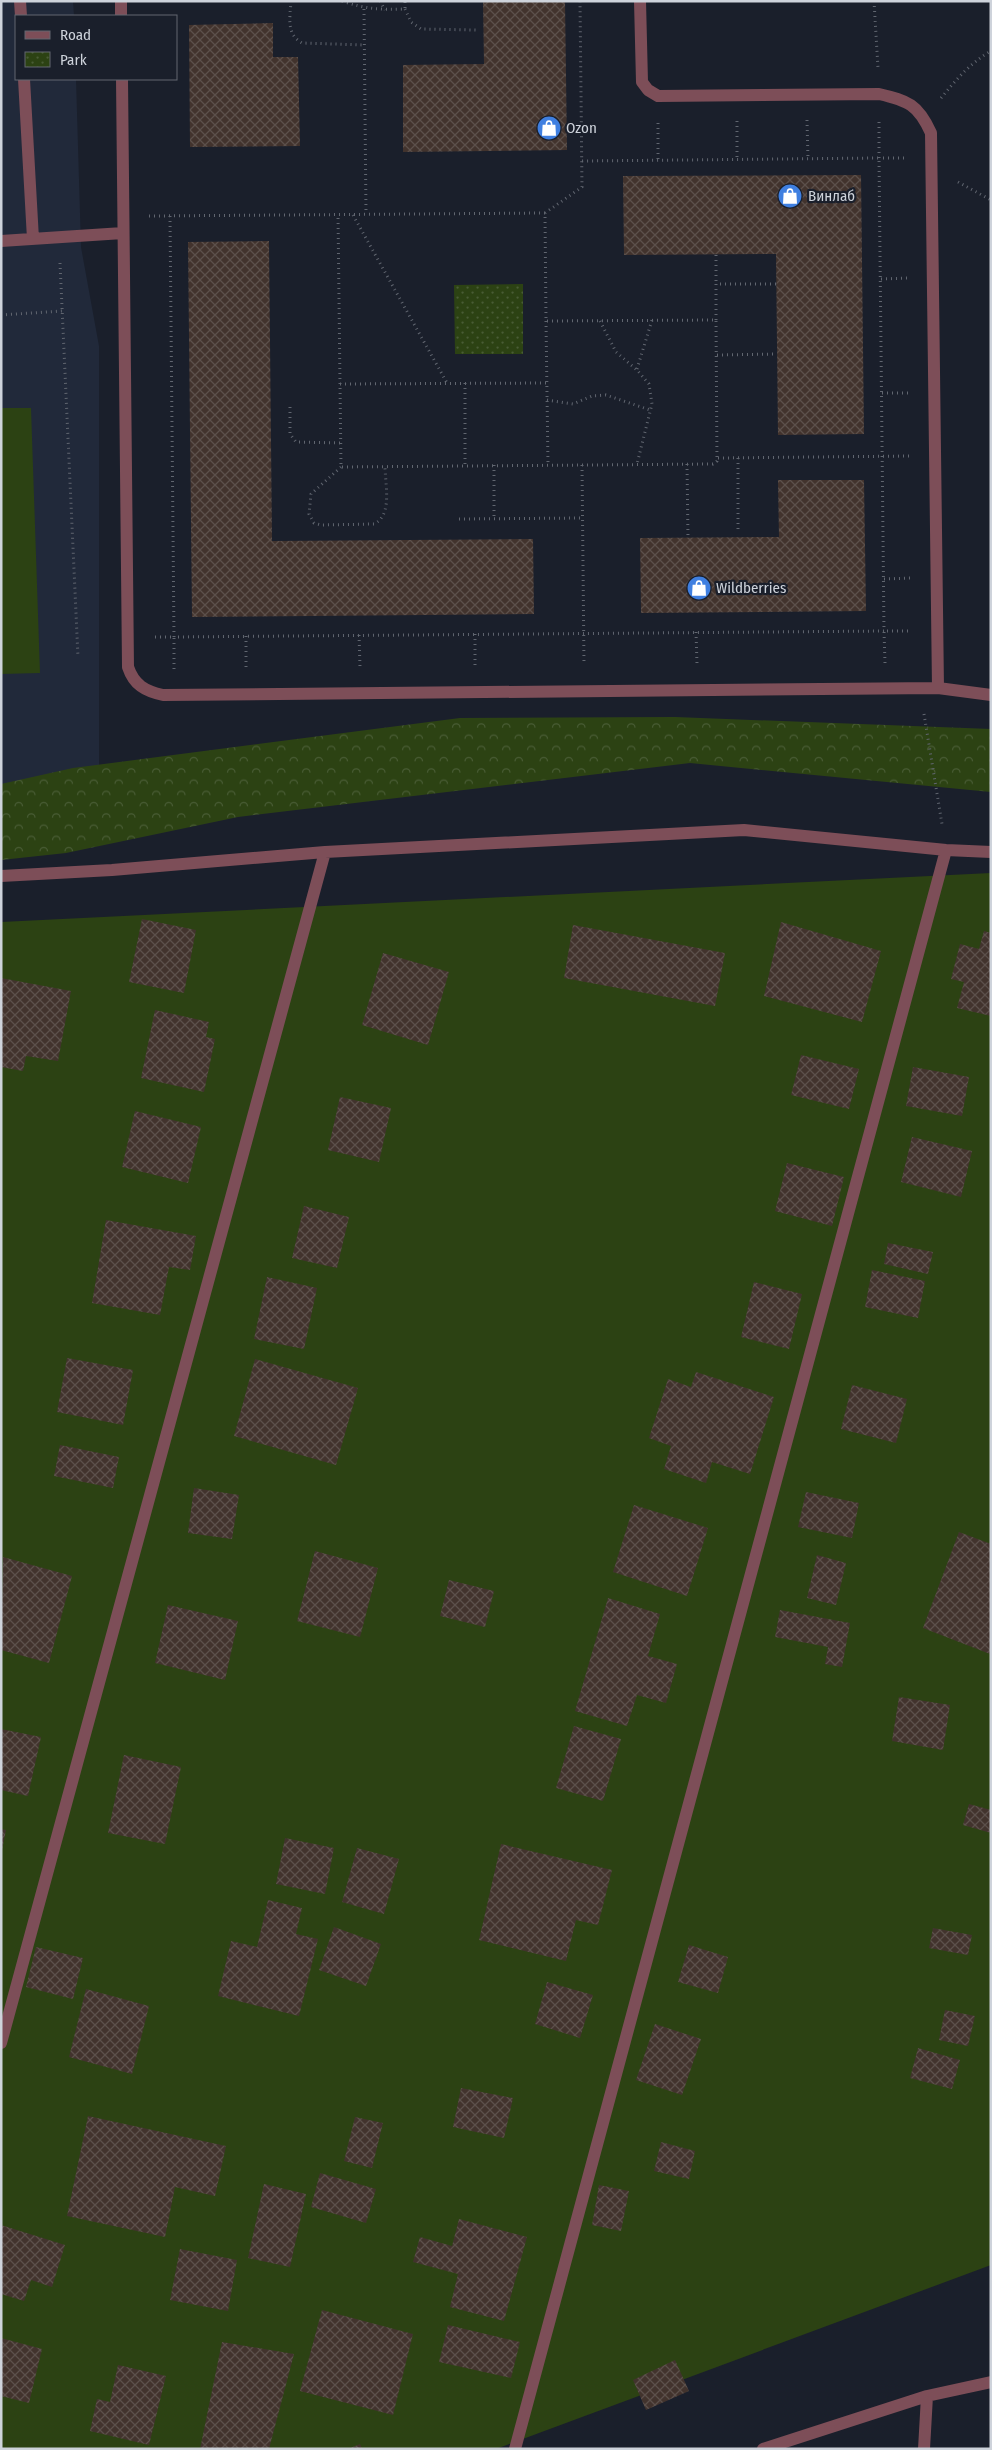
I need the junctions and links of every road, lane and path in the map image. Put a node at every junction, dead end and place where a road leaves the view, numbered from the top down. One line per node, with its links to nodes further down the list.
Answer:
1 (20, 1): 13 (street)
2 (121, 1): 14 (street)
3 (291, 1): 16 (path)
4 (342, 1): 10 (path)
5 (380, 1): 11 (path)
6 (405, 1): 12 (path)
7 (580, 1): 29 (path)
8 (640, 1): 23 (street)
9 (874, 1): 20 (path)
10 (364, 9): 11 (path); 16 (path)
11 (385, 10): 12 (path)
12 (405, 10): 15 (path)
13 (21, 15)
14 (121, 15)
15 (476, 30)
16 (365, 45): 33 (path)
17 (991, 52): 24 (path)
18 (24, 80): 40 (street)
19 (122, 80): 36 (street)
20 (879, 94): 22 (street); 24 (street); 25 (path)
21 (737, 95): 22 (street); 23 (street); 28 (path)
22 (807, 95): 26 (path)
23 (658, 96): 27 (path)
24 (924, 117): 30 (street)
25 (880, 158): 26 (path); 30 (path); 63 (path)
26 (808, 159): 28 (path)
27 (658, 160): 28 (path); 29 (path)
28 (738, 160)
29 (582, 161): 32 (path)
30 (933, 163): 31 (path); 62 (street)
31 (991, 200)
32 (545, 213): 33 (path); 49 (path)
33 (366, 214): 35 (path)
34 (338, 215): 35 (path); 37 (path); 57 (path)
35 (353, 215): 54 (path)
36 (123, 216): 37 (path); 38 (street)
37 (170, 216): 83 (path)
38 (123, 234): 39 (street); 82 (street)
39 (59, 238): 40 (street); 45 (path)
40 (33, 239): 41 (street)
41 (1, 241)
42 (716, 255): 43 (path)
43 (716, 284): 44 (path); 48 (path)
44 (776, 284)
45 (62, 311): 46 (path); 84 (path)
46 (1, 315)
47 (652, 320): 48 (path); 50 (path); 53 (path)
48 (716, 320): 51 (path)
49 (546, 321): 50 (path); 56 (path)
50 (600, 321): 53 (path)
51 (717, 354): 52 (path); 64 (path)
52 (777, 354)
53 (637, 370): 60 (path)
54 (447, 383): 55 (path); 57 (path)
55 (465, 383): 56 (path); 72 (path)
56 (547, 383): 58 (path)
57 (340, 384): 61 (path)
58 (547, 400): 60 (path); 69 (path)
59 (290, 407): 61 (path)
60 (650, 410): 66 (path)
61 (341, 443): 73 (path)
62 (936, 456): 63 (path); 79 (street)
63 (883, 457): 65 (path); 80 (path)
64 (718, 458): 65 (path); 67 (path)
65 (738, 458): 77 (path)
66 (637, 464): 67 (path); 70 (path)
67 (688, 464): 78 (path)
68 (494, 465): 69 (path); 72 (path); 74 (path)
69 (548, 465): 70 (path)
70 (582, 465): 75 (path)
71 (385, 466): 72 (path); 73 (path); 73 (path)
72 (466, 466)
73 (341, 467)
74 (494, 518): 75 (path); 76 (path)
75 (582, 518): 81 (path)
76 (460, 519)
77 (738, 530)
78 (688, 538)
79 (938, 630): 80 (path); 85 (street)
80 (884, 631): 81 (path); 86 (path)
81 (584, 633): 83 (path); 88 (path)
82 (128, 637): 83 (path); 89 (street)
83 (174, 637): 89 (path)
84 (78, 657)
85 (938, 688): 87 (street); 90 (street)
86 (885, 689): 87 (street); 88 (street)
87 (920, 689): 91 (path)
88 (584, 691): 89 (street)
89 (175, 695)
90 (991, 695)
91 (946, 850): 92 (street); 93 (street); 98 (street)
92 (325, 852): 94 (street); 95 (street)
93 (991, 852)
94 (1, 876)
95 (1, 2043)
96 (991, 2382): 97 (street)
97 (927, 2396): 99 (street); 100 (street)
98 (515, 2449)
99 (763, 2449)
100 (924, 2449)

